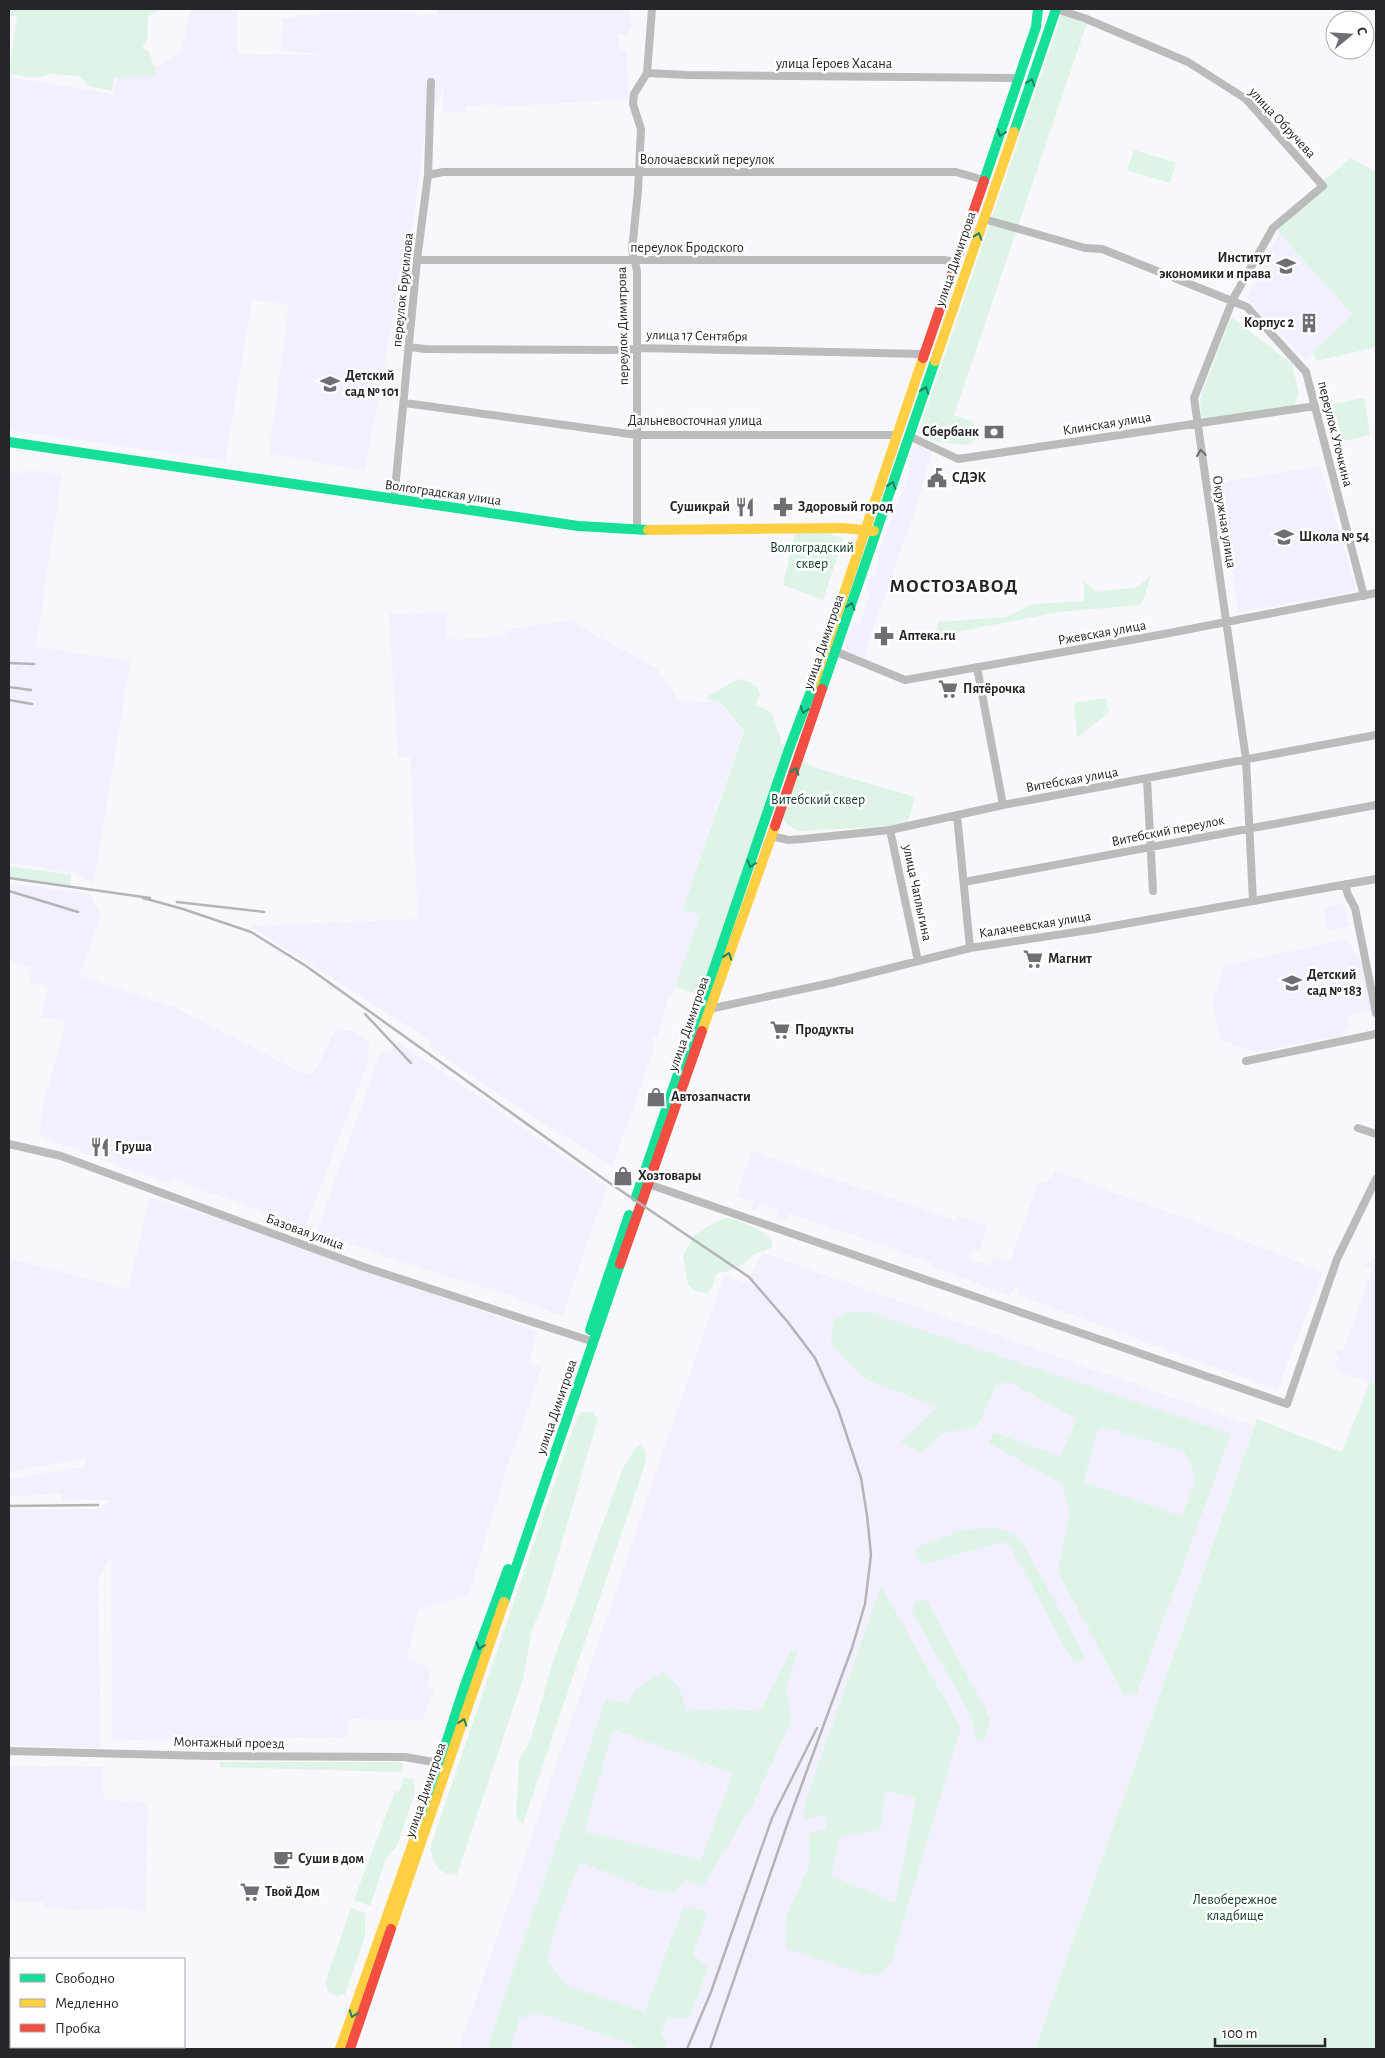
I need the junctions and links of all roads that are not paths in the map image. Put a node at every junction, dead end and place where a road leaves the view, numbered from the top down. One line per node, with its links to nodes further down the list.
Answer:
1 (652, 9): 4 (street, переулок Димитрова)
2 (1038, 9): 5 (main road, улица Димитрова)
3 (1056, 9): 10 (street, улица Обручева); 11 (main road, улица Димитрова, one-way to 3)
4 (647, 72): 5 (street, улица Героев Хасана); 7 (street, переулок Димитрова)
5 (1020, 78): 9 (main road, улица Димитрова, one-way to 9)
6 (431, 82): 8 (street, переулок Брусилова)
7 (639, 173): 8 (street, Волочаевский переулок); 9 (street, Волочаевский переулок); 13 (street, переулок Димитрова)
8 (428, 175): 12 (street, переулок Брусилова)
9 (984, 180): 14 (main road, улица Димитрова)
10 (1323, 186): 15 (street, Окружная улица)
11 (984, 219): 15 (street, переулок Уточкина); 24 (main road, улица Димитрова, one-way to 11)
12 (417, 260): 13 (street, переулок Бродского); 16 (street, переулок Брусилова)
13 (634, 262): 14 (street, переулок Бродского); 17 (street, переулок Димитрова)
14 (956, 262): 18 (main road, улица Димитрова)
15 (1233, 299): 20 (street, переулок Уточкина); 21 (street, Окружная улица)
16 (410, 347): 17 (street, улица 17 Сентября); 19 (street, переулок Брусилова)
17 (638, 348): 18 (street, улица 17 Сентября); 23 (street, переулок Димитрова)
18 (924, 354): 22 (main road, улица Димитрова)
19 (405, 403): 23 (street, Дальневосточная улица); 26 (street, переулок Брусилова)
20 (1315, 406): 21 (street, Клинская улица); 30 (street, переулок Уточкина)
21 (1197, 422): 24 (street, Клинская улица); 31 (street, Окружная улица, one-way to 21)
22 (897, 434): 23 (street, Дальневосточная улица); 28 (main road, улица Димитрова)
23 (637, 435): 27 (street, переулок Димитрова)
24 (909, 436): 28 (main road, улица Димитрова, one-way to 24)
25 (9, 442): 26 (main road, Волгоградская улица)
26 (394, 500): 27 (main road, Волгоградская улица)
27 (637, 530): 28 (main road, Волгоградская улица)
28 (872, 530): 32 (main road, улица Димитрова)
29 (1376, 593): 30 (street, Ржевская улица)
30 (1364, 596): 31 (street, Ржевская улица)
31 (1228, 622): 33 (street, Ржевская улица); 35 (street, Окружная улица)
32 (831, 650): 33 (street, Ржевская улица); 42 (main road, улица Димитрова, one-way to 32); 51 (main road, улица Димитрова, one-way to 51)
33 (977, 667): 37 (street)
34 (1376, 735): 35 (street, Витебская улица)
35 (1246, 759): 36 (street, Витебская улица); 40 (street, Окружная улица)
36 (1147, 779): 37 (street, Витебская улица); 43 (street)
37 (1004, 805): 39 (street, Витебская улица)
38 (1376, 805): 40 (street, Витебский переулок)
39 (957, 815): 41 (street, Витебская улица); 45 (street)
40 (1250, 828): 43 (street, Витебский переулок); 48 (street, Окружная улица)
41 (890, 830): 42 (street, Витебская улица); 50 (street, улица Чаплыгина)
42 (772, 836): 51 (main road, улица Димитрова, one-way to 42)
43 (1152, 846): 45 (street, Витебский переулок); 47 (street)
44 (1376, 878): 46 (street, Калачеевская улица)
45 (964, 882): 49 (street)
46 (1345, 884): 48 (street, Калачеевская улица); 52 (street)
47 (1153, 891)
48 (1253, 901): 49 (street, Калачеевская улица)
49 (970, 948): 50 (street, Калачеевская улица)
50 (918, 961): 51 (street, Калачеевская улица)
51 (705, 1008): 59 (main road, улица Димитрова); 60 (main road, улица Димитрова)
52 (1376, 1013)
53 (1376, 1034): 54 (street)
54 (1246, 1060)
55 (1358, 1128): 56 (street)
56 (1376, 1134)
57 (9, 1144): 60 (street, Базовая улица)
58 (1376, 1179): 59 (street)
59 (648, 1184): 60 (main road, улица Димитрова)
60 (590, 1341): 62 (main road, улица Димитрова)
61 (9, 1751): 62 (street, Монтажный проезд)
62 (445, 1764): 63 (main road, улица Димитрова, one-way to 63); 64 (main road, улица Димитрова)
63 (340, 2049)
64 (350, 2049)

